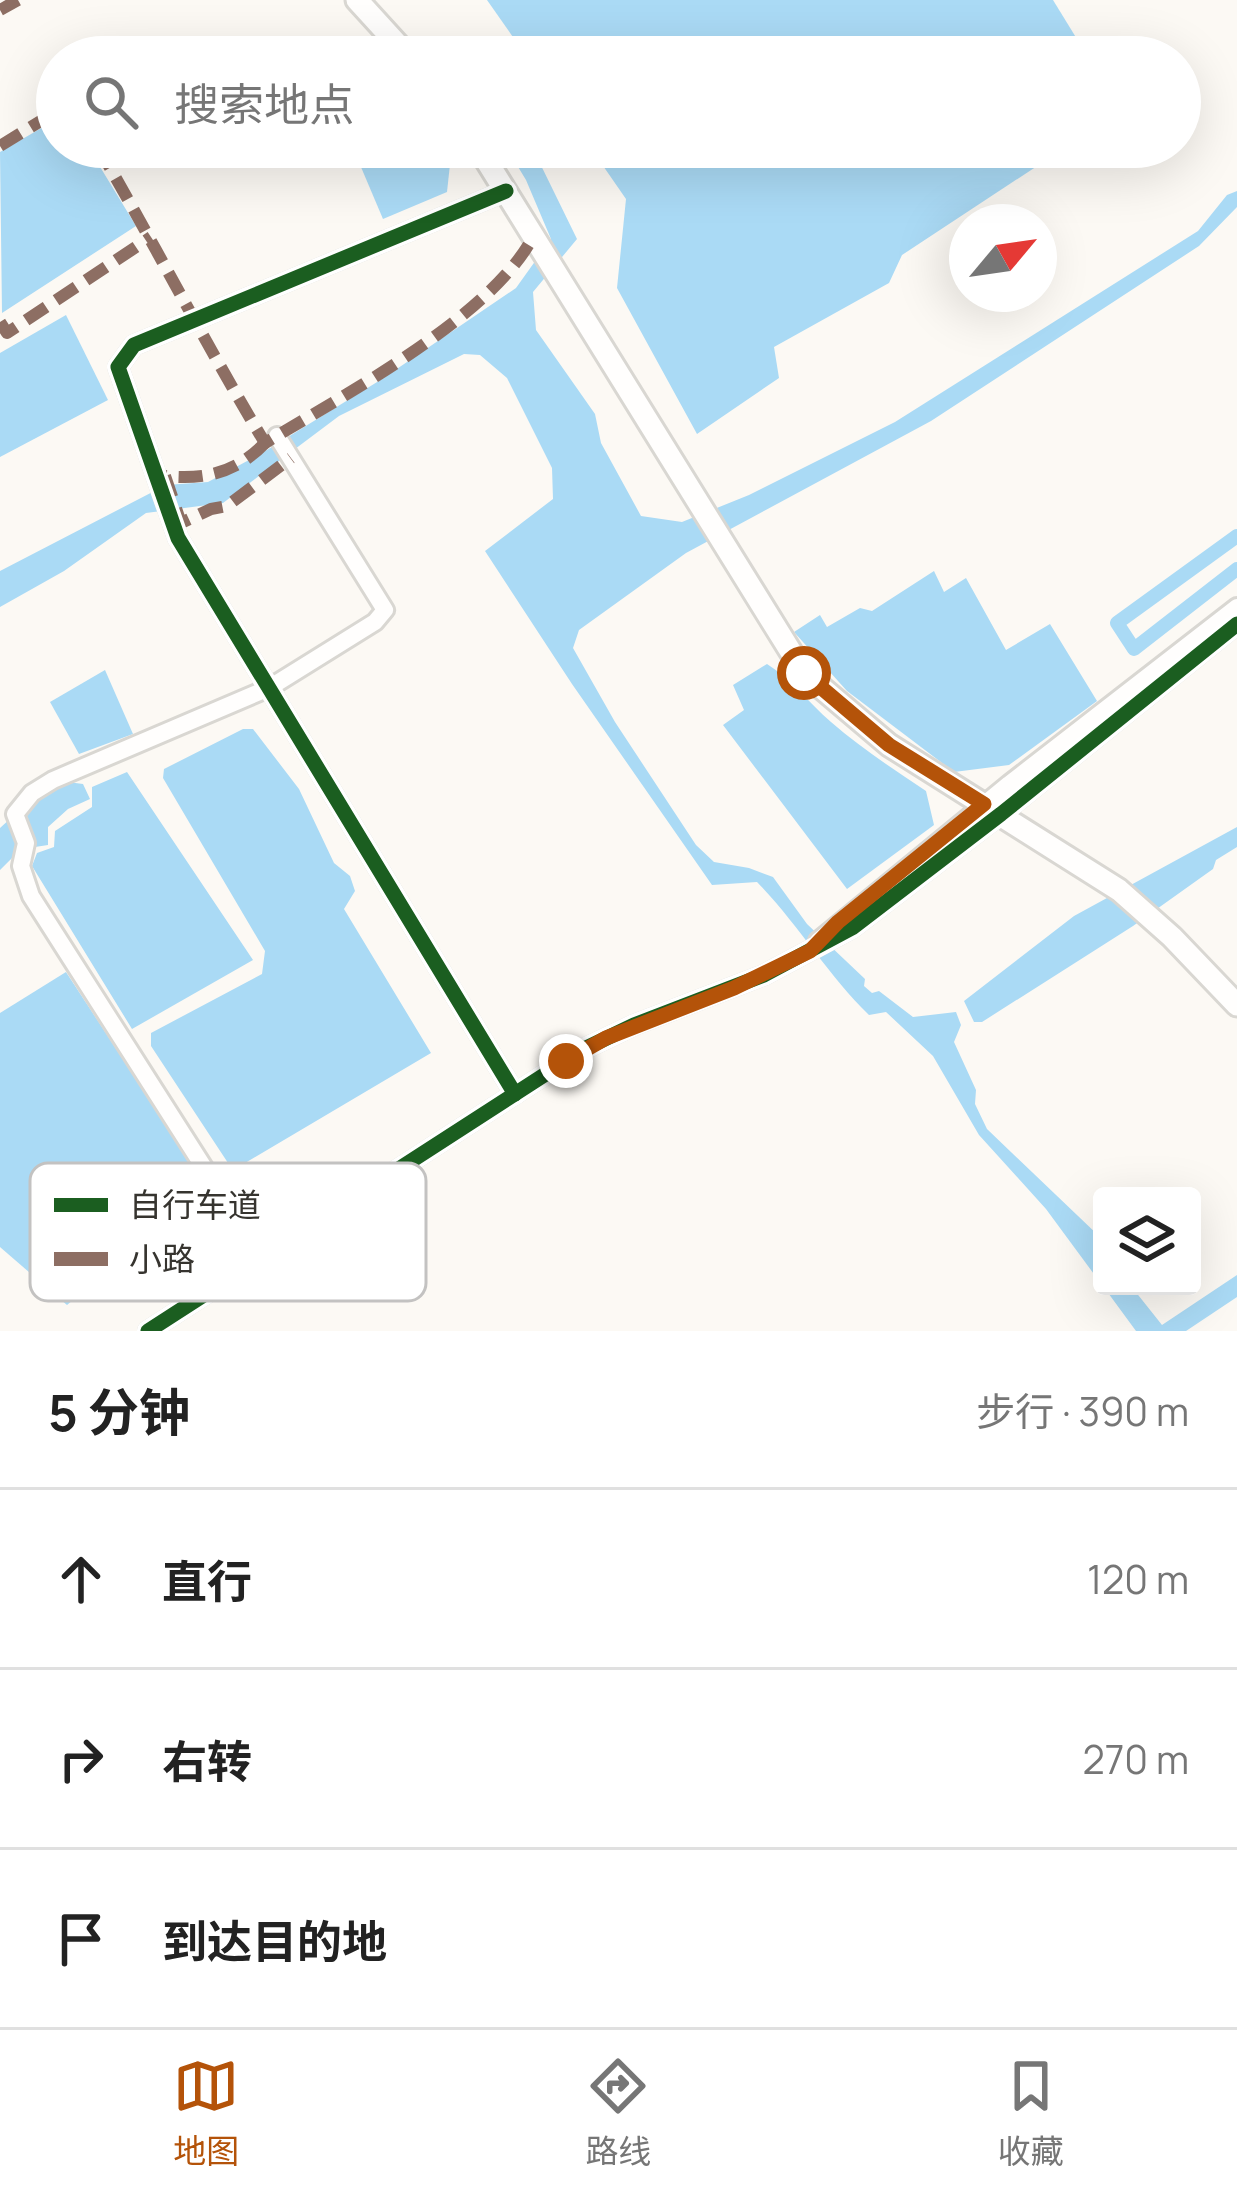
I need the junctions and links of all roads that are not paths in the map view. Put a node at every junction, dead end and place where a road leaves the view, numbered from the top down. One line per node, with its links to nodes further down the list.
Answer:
1 (357, 0): 2 (main road)
2 (390, 36)
3 (491, 168): 4 (main road)
4 (506, 191): 8 (street); 9 (main road)
5 (277, 436): 8 (street)
6 (1237, 607): 9 (street)
7 (1237, 624): 9 (street)
8 (269, 688): 11 (street); 12 (street)
9 (993, 809): 10 (main road); 11 (street)
10 (1237, 1005)
11 (515, 1094): 13 (street)
12 (201, 1163)
13 (410, 1163)
14 (197, 1301): 15 (street)
15 (148, 1331)

